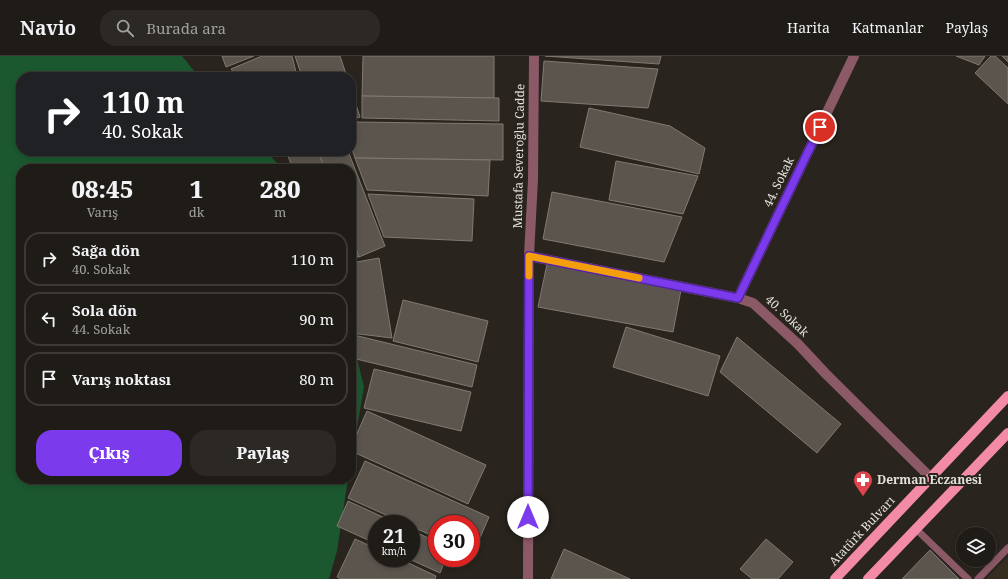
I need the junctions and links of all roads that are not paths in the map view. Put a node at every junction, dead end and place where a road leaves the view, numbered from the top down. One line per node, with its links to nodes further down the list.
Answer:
1 (534, 56): 3 (street, Mustafa Severoğlu Cadde)
2 (854, 56): 4 (street, 44. Sokak)
3 (529, 256): 4 (street, 40. Sokak); 10 (street, Mustafa Severoğlu Cadde)
4 (738, 298): 7 (street, 40. Sokak)
5 (1008, 396): 7 (main road, Atatürk Bulvarı)
6 (1008, 433): 8 (main road)
7 (930, 477): 11 (main road, Atatürk Bulvarı)
8 (916, 529): 12 (main road); 13 (lane)
9 (1008, 548): 14 (lane)
10 (528, 579)
11 (835, 579)
12 (868, 579)
13 (968, 579)
14 (978, 579)

